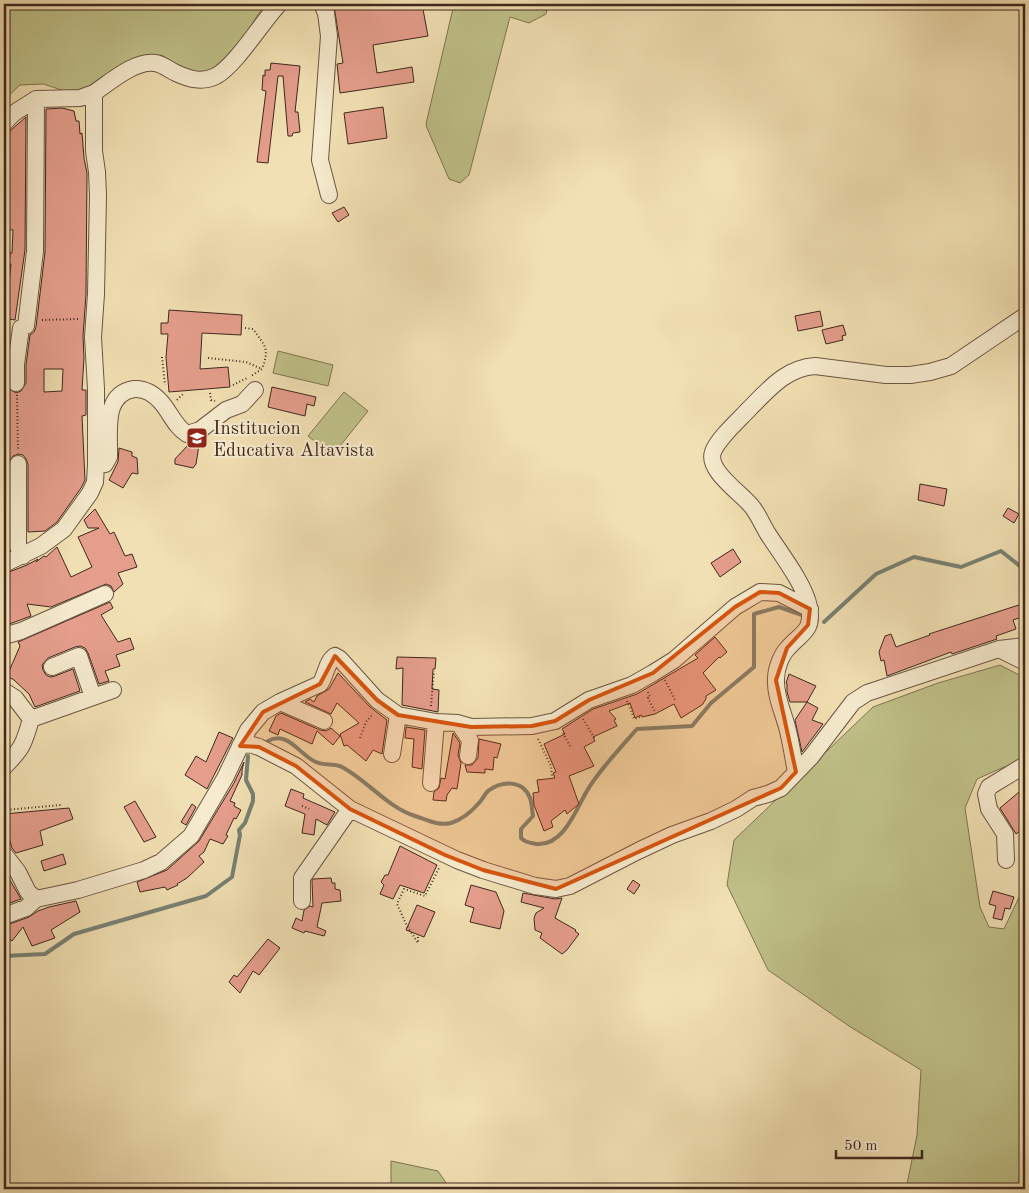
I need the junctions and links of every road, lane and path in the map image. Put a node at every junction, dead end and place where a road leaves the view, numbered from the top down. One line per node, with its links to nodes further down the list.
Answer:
1 (279, 4): 3 (street)
2 (322, 4): 6 (street)
3 (94, 93): 4 (street); 8 (street)
4 (36, 99): 5 (street); 9 (street)
5 (4, 123)
6 (329, 195)
7 (1025, 316): 23 (street)
8 (94, 319): 9 (path); 19 (street)
9 (23, 327): 14 (street)
10 (245, 328): 13 (path)
11 (162, 357): 17 (path)
12 (208, 358): 13 (path)
13 (262, 368): 15 (path)
14 (16, 383): 18 (path)
15 (233, 385)
16 (255, 390): 19 (street)
17 (165, 393)
18 (18, 464): 20 (street)
19 (96, 465): 20 (street)
20 (23, 556): 21 (street)
21 (4, 564)
22 (105, 594): 24 (street)
23 (810, 609): 29 (street); 58 (street)
24 (4, 636)
25 (1025, 646): 26 (street)
26 (998, 650): 27 (street); 58 (street)
27 (1025, 662)
28 (52, 667): 35 (street)
29 (660, 669): 31 (street); 37 (path)
30 (434, 671): 45 (path)
31 (643, 679): 32 (street); 40 (path)
32 (622, 687): 39 (street); 42 (path)
33 (112, 690): 35 (street)
34 (4, 691): 43 (street)
35 (93, 697): 43 (street)
36 (377, 700): 38 (street); 41 (street); 49 (path)
37 (675, 700)
38 (280, 702): 44 (street); 52 (street)
39 (577, 708): 46 (street); 51 (path)
40 (654, 712)
41 (398, 715): 45 (street); 54 (street)
42 (640, 717)
43 (31, 720): 56 (street)
44 (324, 720)
45 (432, 721): 48 (street); 60 (street)
46 (556, 721): 47 (street); 53 (path)
47 (532, 726): 48 (street); 59 (path)
48 (462, 729): 50 (street); 55 (street)
49 (360, 738)
50 (486, 739)
51 (595, 739)
52 (240, 746): 64 (street); 69 (street)
53 (571, 748)
54 (392, 754)
55 (468, 756)
56 (7, 760)
57 (1025, 765): 68 (street)
58 (796, 772): 67 (street)
59 (552, 776)
60 (431, 783)
61 (60, 805): 65 (path)
62 (302, 806): 63 (path)
63 (309, 809)
64 (350, 809): 67 (street); 70 (street)
65 (4, 812)
66 (4, 854): 69 (street)
67 (445, 855): 72 (path)
68 (1006, 860)
69 (36, 899): 71 (street)
70 (302, 901)
71 (4, 916)
72 (418, 937)

